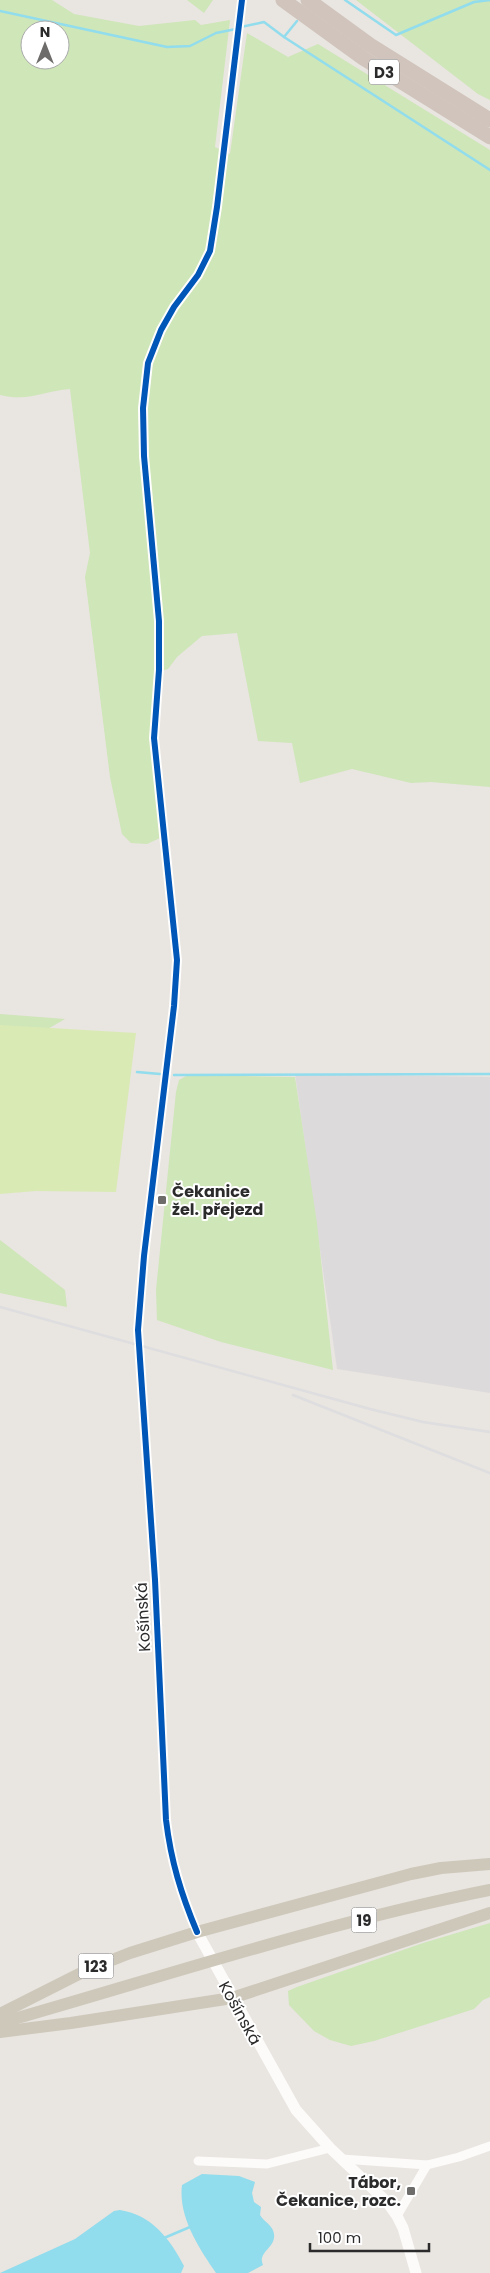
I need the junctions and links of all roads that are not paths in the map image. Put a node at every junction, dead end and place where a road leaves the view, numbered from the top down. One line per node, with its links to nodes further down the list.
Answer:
1 (242, 0): 9 (street, Košínská)
2 (283, 0): 5 (highway, D3)
3 (308, 0): 4 (highway, D3)
4 (490, 120)
5 (490, 137)
6 (490, 1864): 9 (main road)
7 (490, 1890): 12 (main road, 19)
8 (490, 1913): 10 (main road)
9 (197, 1932): 10 (main road, Košínská); 11 (main road, 123)
10 (232, 1998): 13 (main road); 15 (main road, Košínská)
11 (0, 2014)
12 (0, 2023)
13 (0, 2032)
14 (490, 2146): 18 (street)
15 (330, 2148): 16 (main road, Košínská); 17 (street)
16 (342, 2159): 18 (street); 19 (main road, Košínská)
17 (198, 2161)
18 (427, 2165): 19 (street)
19 (397, 2216): 20 (main road, Košínská)
20 (416, 2273)

